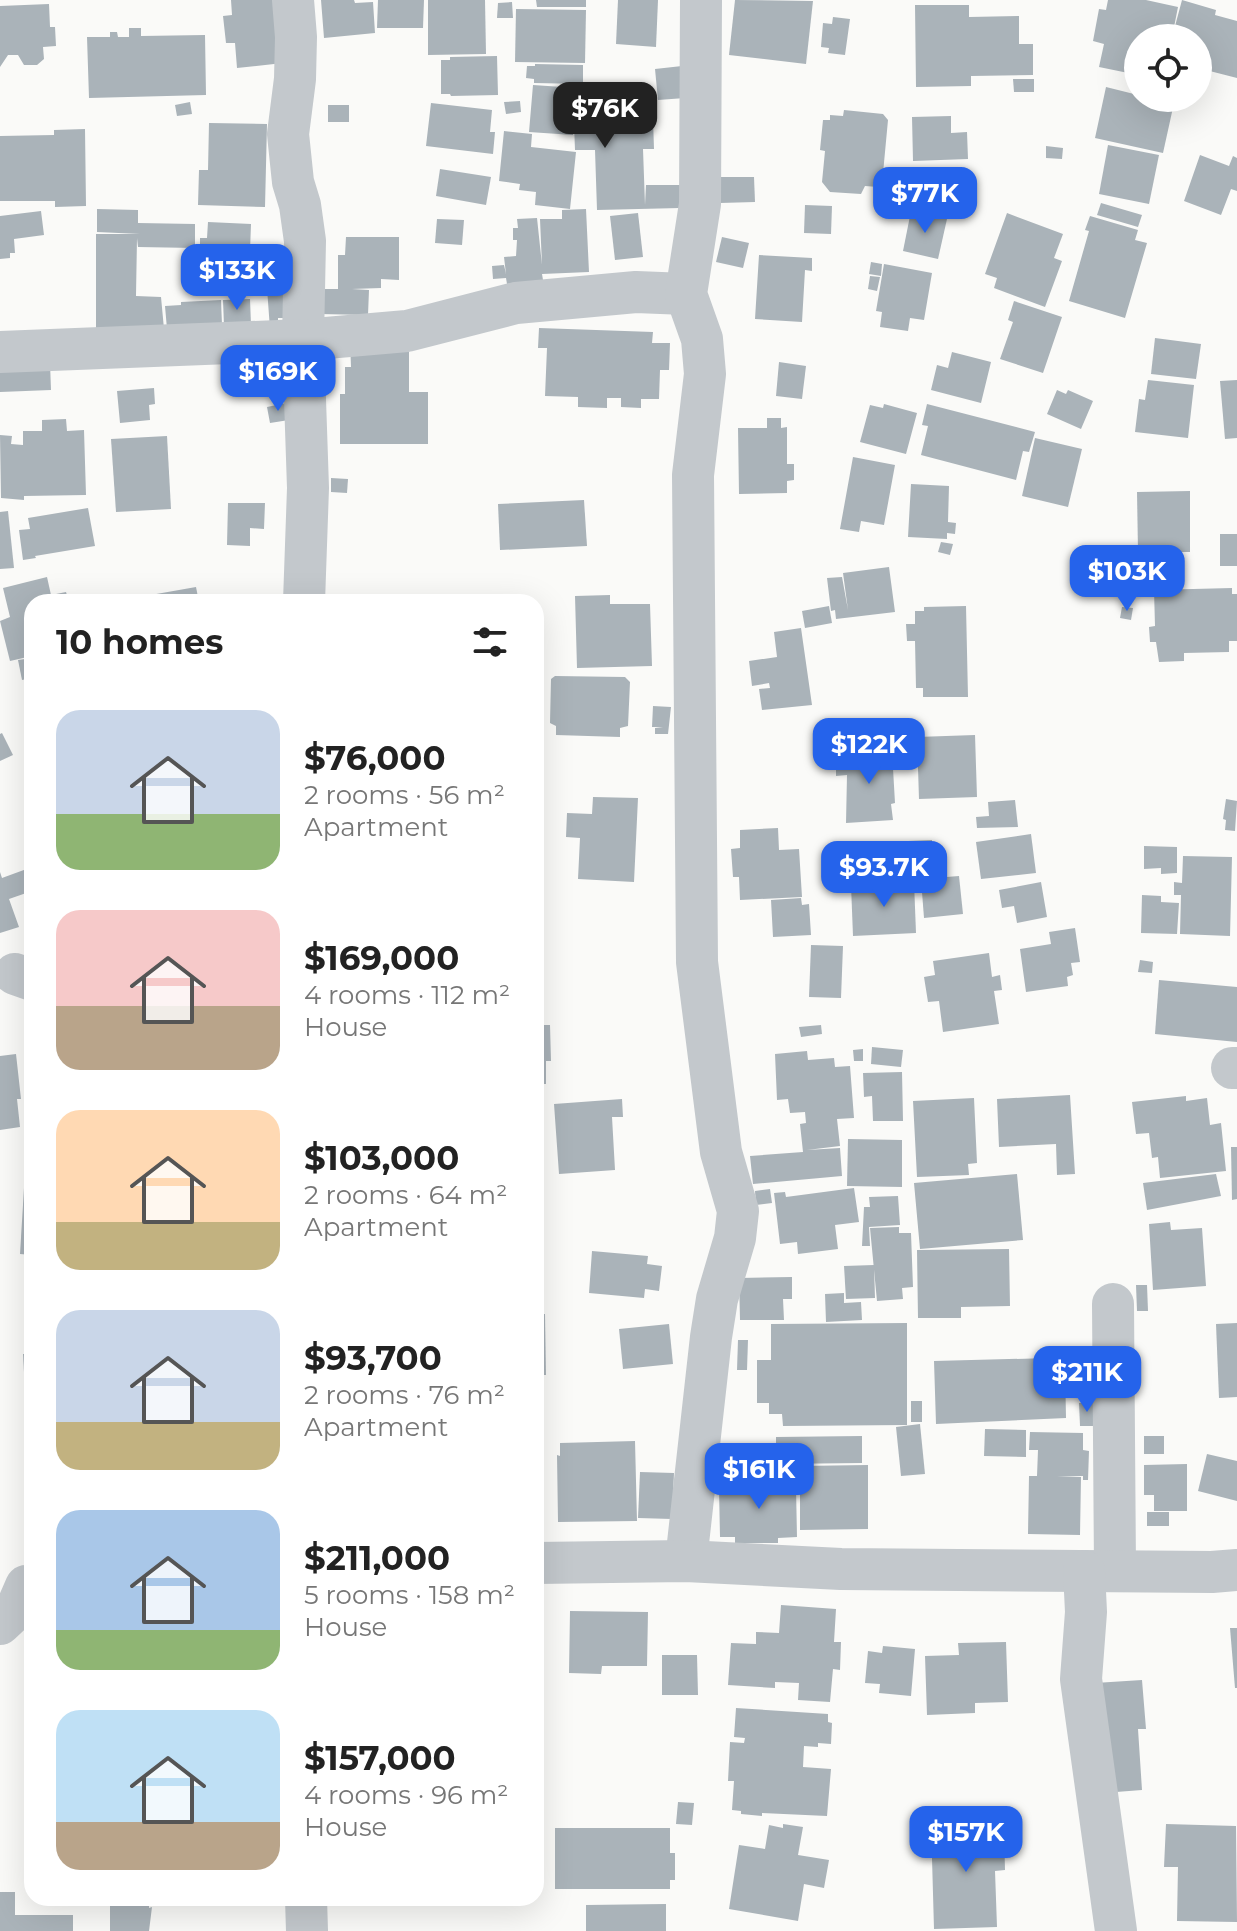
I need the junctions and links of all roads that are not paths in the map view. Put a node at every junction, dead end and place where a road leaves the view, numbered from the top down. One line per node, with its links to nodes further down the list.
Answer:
1 (293, 0): 4 (street)
2 (701, 0): 3 (street)
3 (686, 294): 4 (street); 8 (street)
4 (303, 340): 5 (street); 6 (street)
5 (0, 352)
6 (304, 594)
7 (1113, 1304): 11 (street)
8 (686, 1561): 9 (street); 11 (street)
9 (544, 1563)
10 (1237, 1570): 11 (street)
11 (1099, 1571): 16 (street)
12 (19, 1585): 13 (street)
13 (0, 1624)
14 (306, 1906): 15 (street)
15 (307, 1931)
16 (1116, 1931)

